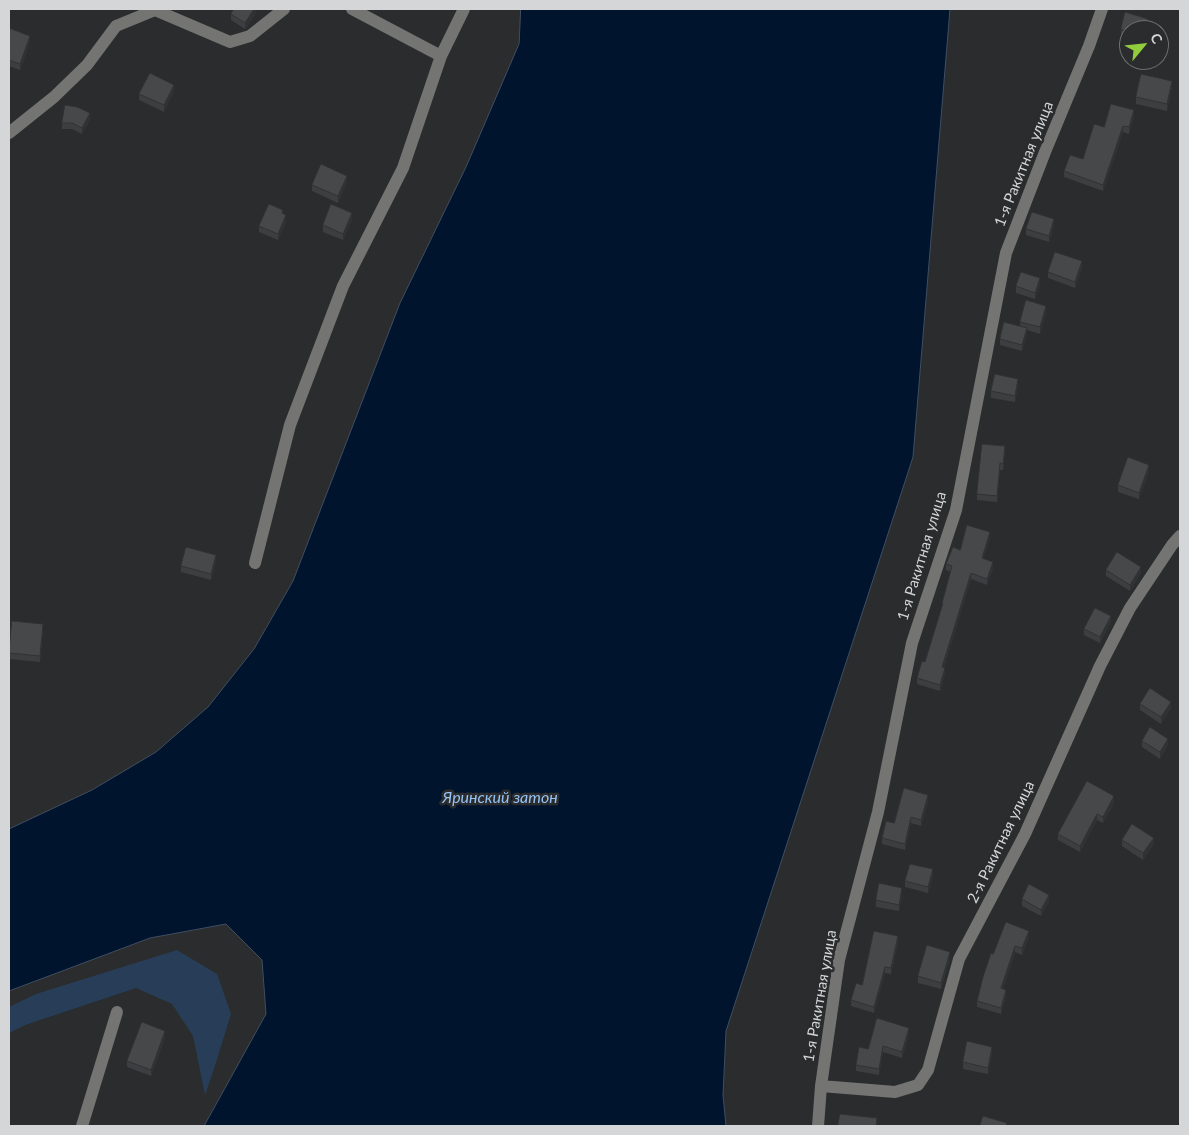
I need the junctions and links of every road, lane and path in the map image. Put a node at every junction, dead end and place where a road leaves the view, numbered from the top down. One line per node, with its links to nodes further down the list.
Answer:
1 (284, 9): 6 (street)
2 (352, 9): 5 (street)
3 (464, 9): 5 (street)
4 (1102, 9): 10 (street, 1-я Ракитная улица)
5 (441, 56): 8 (street)
6 (9, 132)
7 (1180, 536): 10 (street, 2-я Ракитная улица)
8 (255, 563)
9 (117, 1012): 11 (street)
10 (821, 1086): 12 (street, 1-я Ракитная улица)
11 (82, 1126)
12 (818, 1126)

